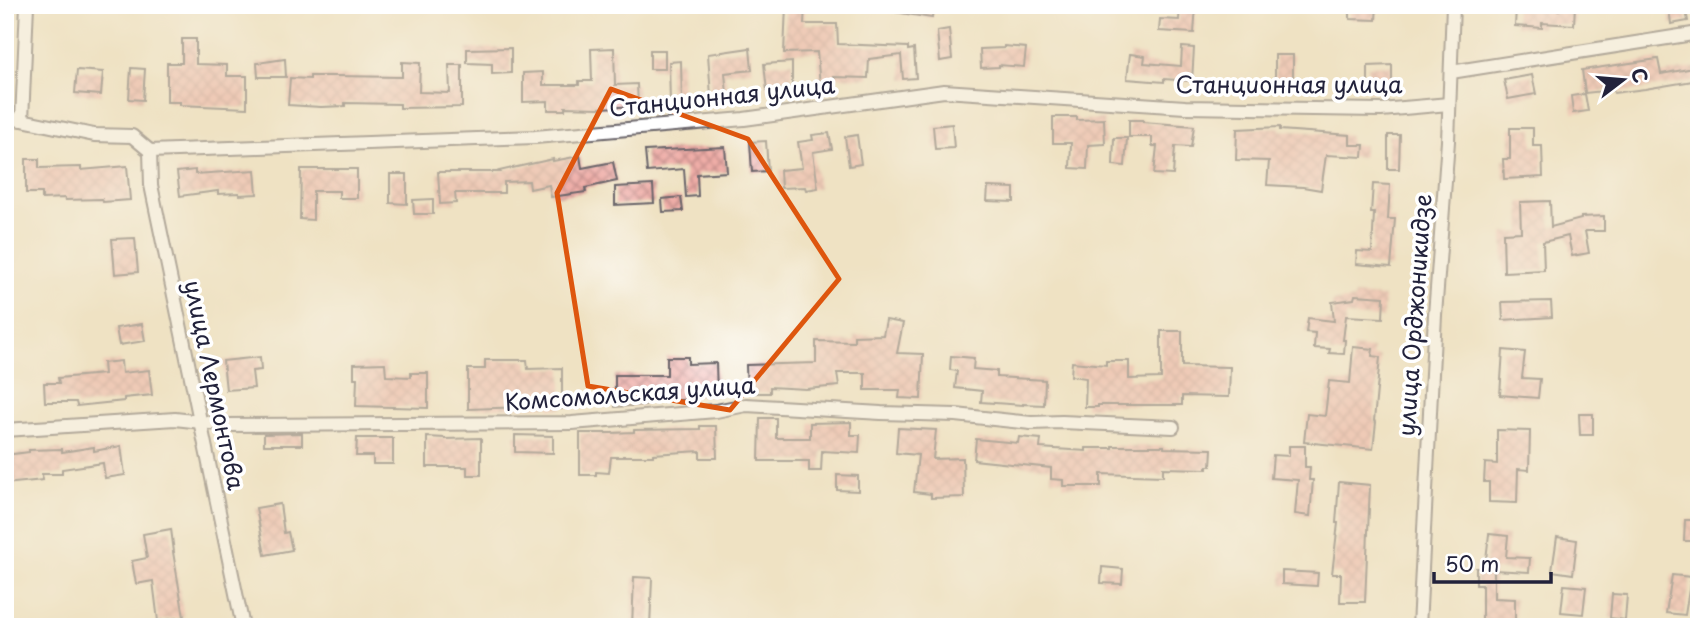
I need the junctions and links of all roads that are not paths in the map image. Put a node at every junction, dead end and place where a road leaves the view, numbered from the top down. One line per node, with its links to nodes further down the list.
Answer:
1 (27, 5): 7 (street)
2 (1453, 5): 4 (street, улица Орджоникидзе)
3 (1699, 33): 4 (street)
4 (1451, 72): 5 (street, улица Орджоникидзе)
5 (1449, 104): 8 (street, Станционная улица); 13 (street, улица Орджоникидзе)
6 (5, 118): 7 (street, Станционная улица)
7 (22, 120): 8 (street, Станционная улица)
8 (150, 151): 9 (street, улица Лермонтова)
9 (200, 423): 10 (street, Комсомольская улица); 11 (street, Комсомольская улица); 12 (street, улица Лермонтова)
10 (1173, 427)
11 (5, 430)
12 (243, 627)
13 (1419, 627)

